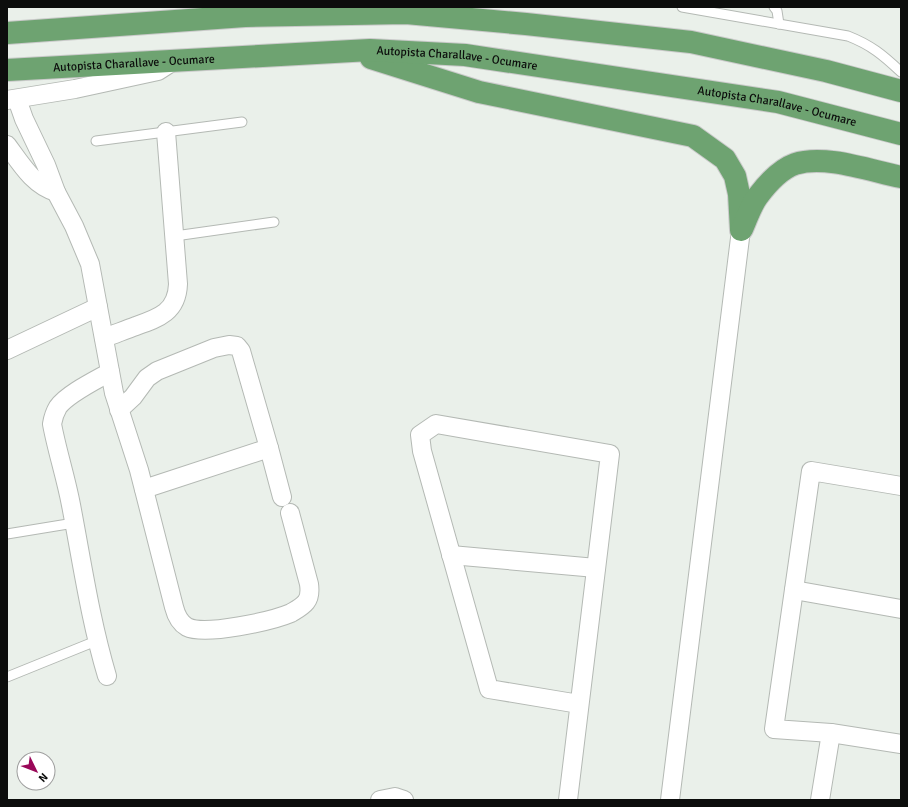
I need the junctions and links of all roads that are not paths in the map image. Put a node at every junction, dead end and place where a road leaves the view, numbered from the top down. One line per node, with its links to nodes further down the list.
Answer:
1 (682, 7): 4 (lane)
2 (774, 7): 4 (lane)
3 (421, 11): 5 (highway); 10 (highway)
4 (779, 24): 9 (lane)
5 (7, 33)
6 (349, 51): 7 (highway, Autopista Charallave - Ocumare); 14 (highway, Autopista Charallave - Ocumare); 20 (highway)
7 (175, 60): 8 (highway, Autopista Charallave - Ocumare); 11 (street)
8 (7, 70)
9 (901, 72)
10 (901, 92)
11 (12, 100): 18 (street)
12 (242, 122): 13 (lane)
13 (166, 132): 15 (lane); 21 (street)
14 (901, 134)
15 (96, 141)
16 (7, 145): 18 (street)
17 (901, 177): 20 (highway)
18 (56, 192): 22 (street)
19 (274, 222): 21 (lane)
20 (741, 230): 47 (street)
21 (175, 236): 23 (street)
22 (98, 307): 23 (street); 24 (street)
23 (104, 338): 25 (street)
24 (7, 350)
25 (110, 372): 26 (street); 32 (street)
26 (119, 410): 27 (street); 29 (street)
27 (269, 448): 29 (street); 30 (street)
28 (901, 486): 36 (street)
29 (144, 489): 31 (street)
30 (282, 497)
31 (290, 513)
32 (74, 523): 33 (lane); 38 (street)
33 (7, 534)
34 (451, 555): 35 (street); 35 (street); 41 (street)
35 (596, 568): 41 (street)
36 (794, 590): 37 (street); 42 (street)
37 (901, 609)
38 (96, 641): 39 (street); 40 (lane)
39 (107, 676)
40 (7, 677)
41 (580, 704): 46 (street)
42 (831, 733): 43 (street); 48 (street)
43 (901, 744)
44 (380, 800): 45 (street)
45 (404, 800)
46 (568, 800)
47 (670, 800)
48 (820, 800)

